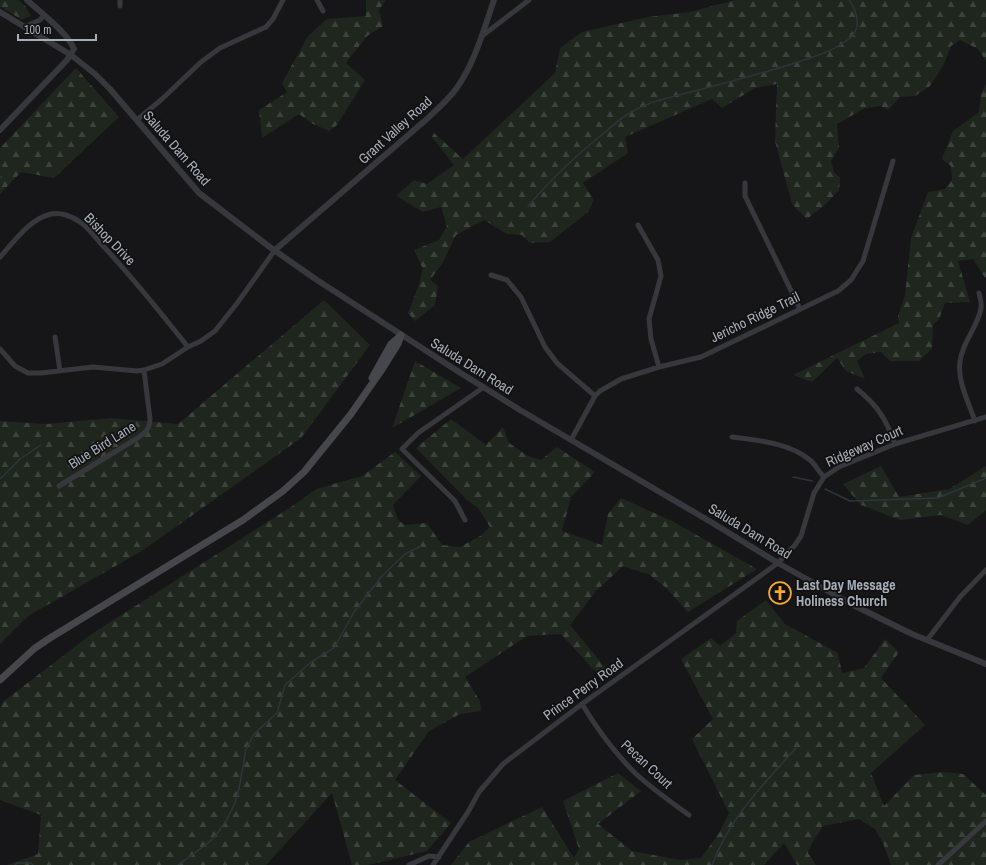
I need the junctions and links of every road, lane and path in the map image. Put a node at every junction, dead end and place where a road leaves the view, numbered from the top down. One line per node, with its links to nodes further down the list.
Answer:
1 (27, 0): 10 (street)
2 (120, 0): 7 (street)
3 (283, 0): 14 (street)
4 (317, 0): 8 (street)
5 (494, 0): 12 (street, Grant Valley Road)
6 (529, 0): 12 (street)
7 (120, 6)
8 (323, 10)
9 (0, 12): 11 (street, Saluda Dam Road)
10 (44, 15): 11 (street); 13 (street)
11 (24, 27): 13 (street, Saluda Dam Road)
12 (481, 36): 19 (street, Grant Valley Road)
13 (71, 55): 14 (street, Saluda Dam Road); 15 (street)
14 (138, 120): 19 (street, Saluda Dam Road)
15 (0, 130)
16 (893, 161): 23 (street, Jericho Ridge Trail)
17 (745, 183): 23 (street)
18 (638, 225): 28 (street)
19 (274, 250): 24 (street, Saluda Dam Road); 26 (street)
20 (0, 257): 26 (street, Bishop Drive)
21 (491, 275): 33 (street)
22 (979, 293): 35 (street)
23 (800, 309): 28 (street, Jericho Ridge Trail)
24 (401, 335): 31 (street, Saluda Dam Road); 46 (main road)
25 (55, 338): 30 (street)
26 (188, 346): 29 (street)
27 (0, 349): 30 (street)
28 (659, 367): 33 (street, Jericho Ridge Trail)
29 (144, 370): 30 (street); 40 (street, Blue Bird Lane)
30 (60, 371)
31 (484, 387): 37 (street, Saluda Dam Road); 41 (street)
32 (857, 389): 38 (street)
33 (595, 396): 37 (street, Jericho Ridge Trail)
34 (986, 417): 35 (street, Ridgeway Court)
35 (974, 421): 38 (street, Ridgeway Court)
36 (732, 437): 39 (street)
37 (571, 440): 42 (street, Saluda Dam Road)
38 (895, 444): 39 (street, Ridgeway Court)
39 (824, 477): 42 (street, Ridgeway Court)
40 (59, 486)
41 (465, 520)
42 (778, 563): 44 (street, Saluda Dam Road); 47 (street, Prince Perry Road)
43 (986, 570): 44 (street)
44 (927, 640): 45 (street, Saluda Dam Road)
45 (986, 664)
46 (0, 680)
47 (582, 704): 48 (street, Pecan Court); 50 (street, Prince Perry Road)
48 (689, 815)
49 (986, 821): 53 (street)
50 (439, 857): 51 (street); 52 (street, Prince Perry Road)
51 (409, 865)
52 (433, 865)
53 (938, 865)

